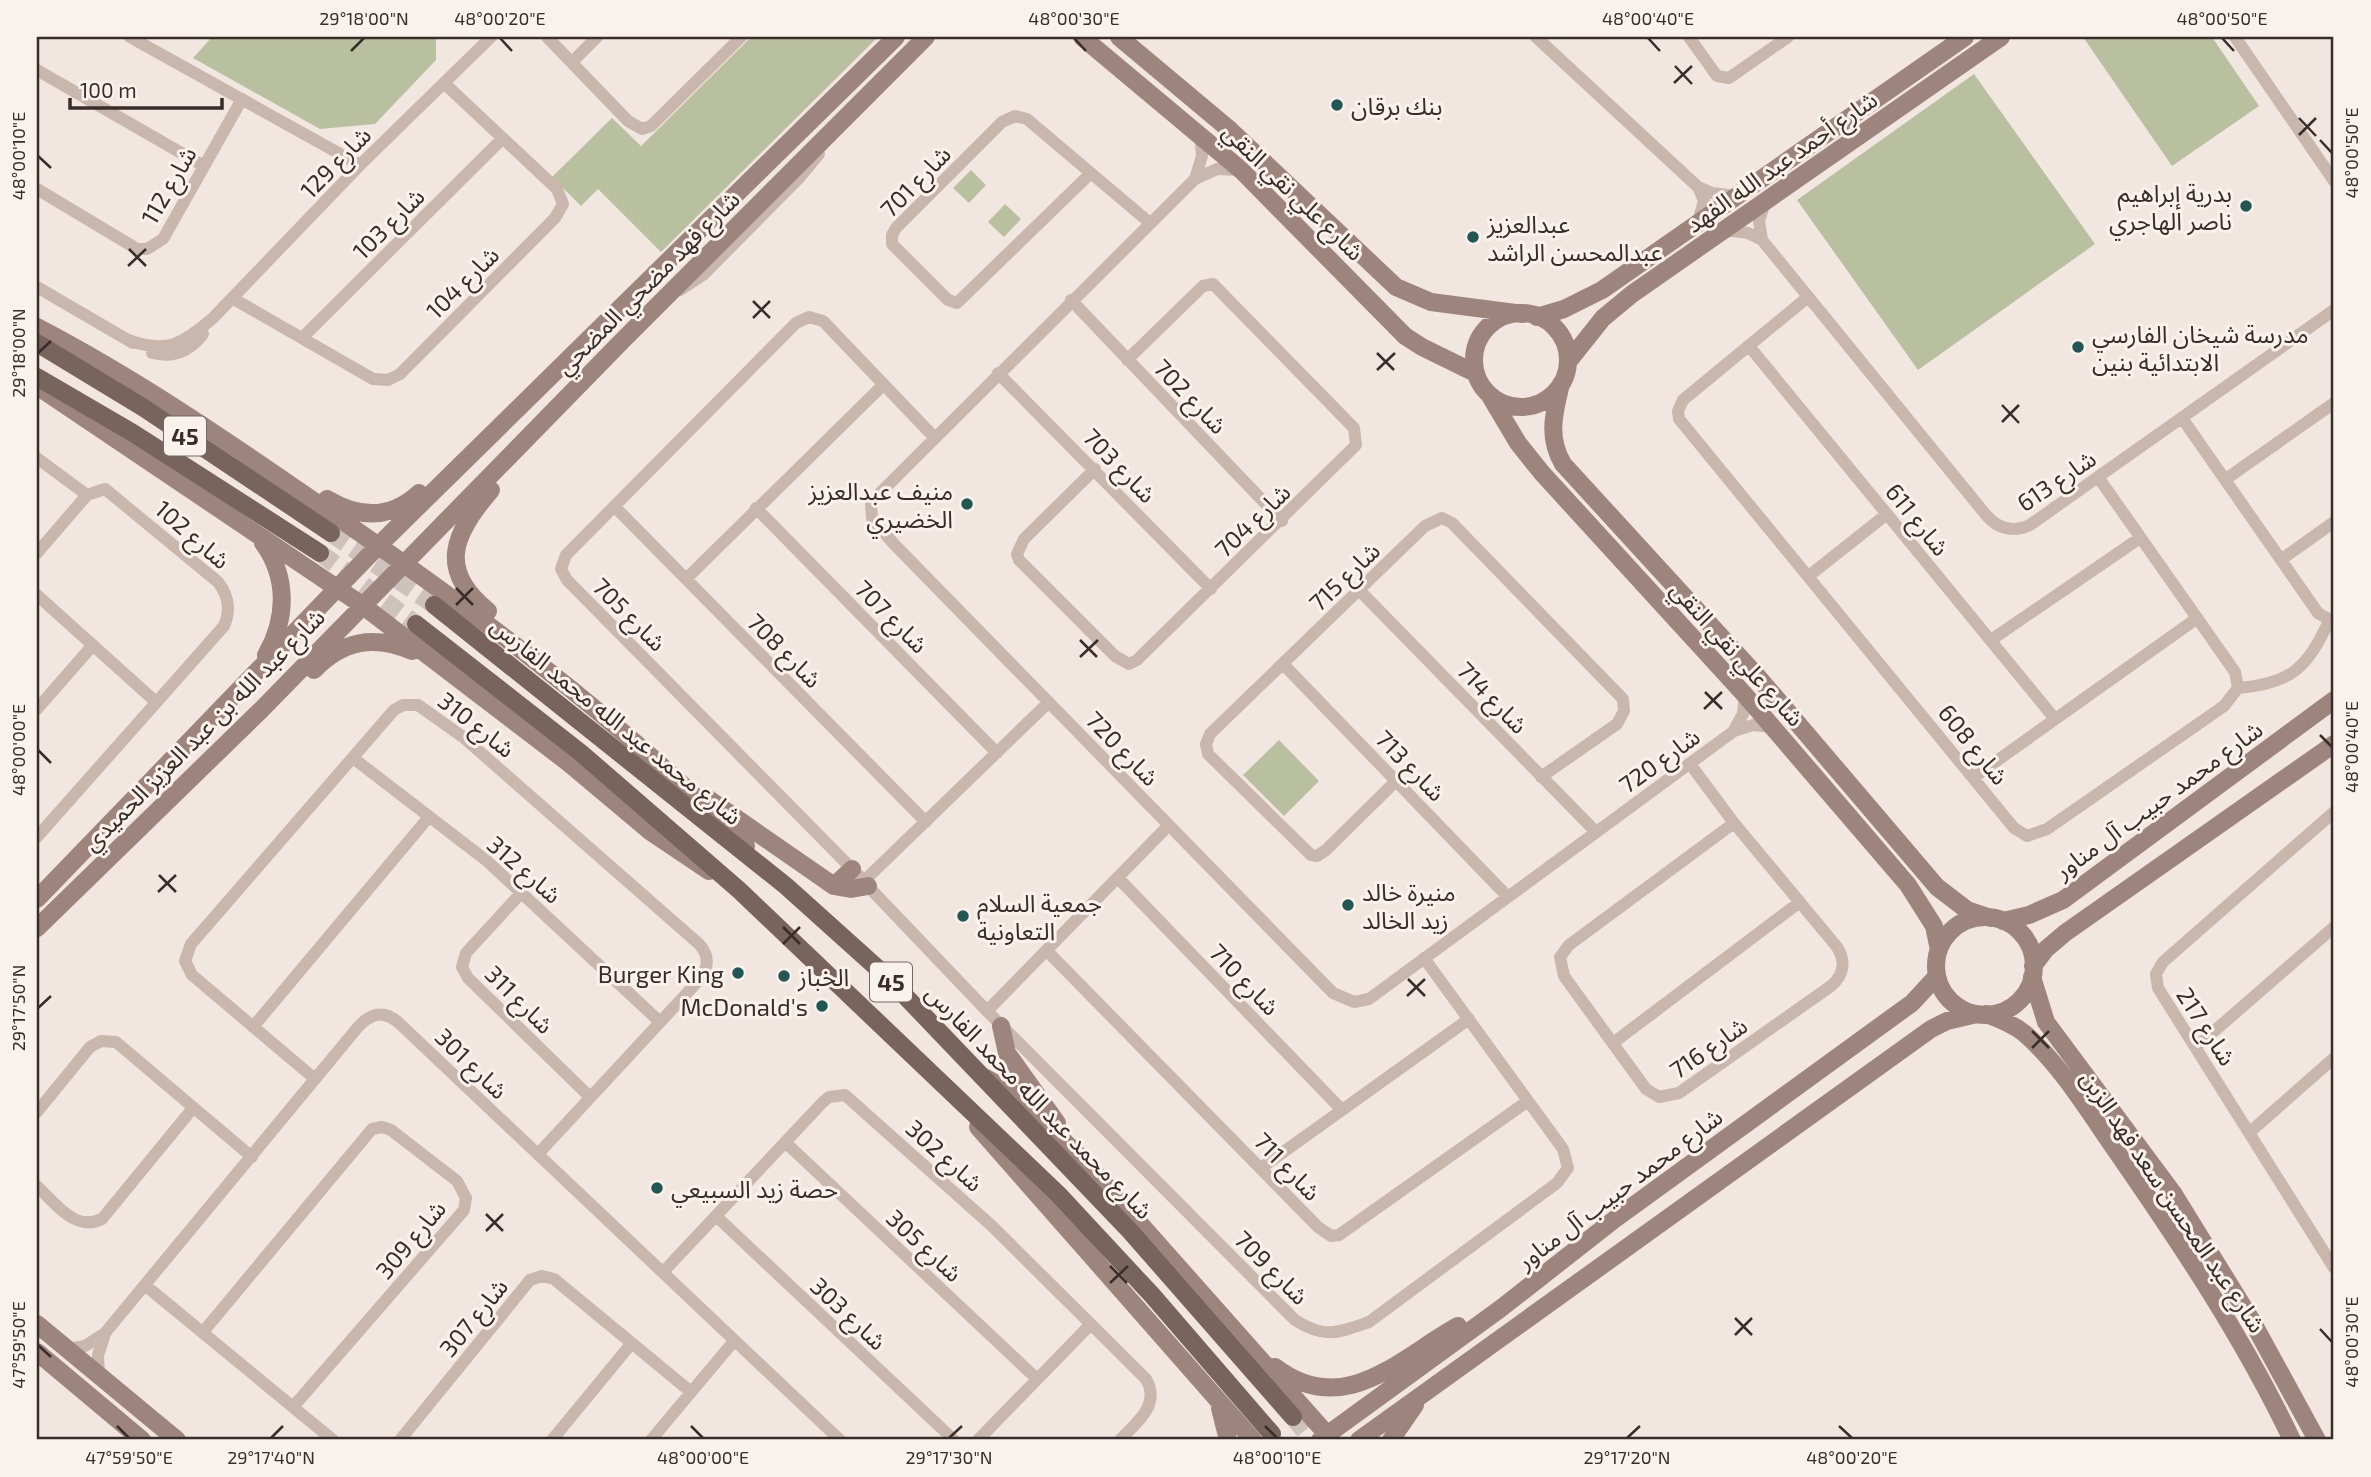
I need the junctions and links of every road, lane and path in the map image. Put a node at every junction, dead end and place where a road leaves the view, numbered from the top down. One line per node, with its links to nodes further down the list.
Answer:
1 (130, 37): 25 (street)
2 (547, 37): 18 (street)
3 (597, 37): 18 (street)
4 (741, 37): 18 (street)
5 (926, 37): 19 (street, شارع فهد مضحي المضحي)
6 (1082, 37): 16 (street, شارع علي نقي النقي)
7 (1689, 37): 8 (street)
8 (1788, 37)
9 (1965, 37): 17 (street, شارع أحمد عبد الله الفهد)
10 (2001, 37): 22 (street, شارع أحمد عبد الله الفهد)
11 (2235, 37): 33 (street)
12 (486, 38): 23 (street, شارع 129)
13 (1120, 38): 16 (street); 47 (street, شارع علي نقي النقي)
14 (1541, 38): 34 (street)
15 (890, 42): 19 (street); 61 (street, شارع فهد مضحي المضحي)
16 (1105, 55): 26 (street, شارع علي نقي النقي)
17 (1934, 58): 21 (street, شارع أحمد عبد الله الفهد); 22 (street)
18 (572, 62)
19 (898, 65): 65 (street, شارع فهد مضحي المضحي)
20 (37, 70): 29 (street)
21 (1917, 70): 24 (street); 36 (street, شارع أحمد عبد الله الفهد)
22 (1947, 75): 24 (street, شارع أحمد عبد الله الفهد)
23 (444, 83): 27 (street, شارع 104); 28 (street, شارع 129)
24 (1930, 87): 37 (street, شارع أحمد عبد الله الفهد)
25 (242, 99): 28 (street); 29 (street, شارع 112)
26 (1200, 133): 30 (street, شارع علي نقي النقي); 32 (street)
27 (503, 138): 49 (street, شارع 103); 49 (street, شارع 104)
28 (360, 165): 44 (street, شارع 129)
29 (204, 166): 35 (street, شارع 112)
30 (1241, 170): 32 (street, شارع 720); 55 (street, شارع علي نقي النقي)
31 (1091, 173): 31 (street, شارع 701); 38 (street, شارع 701)
32 (1195, 179): 38 (street, شارع 720)
33 (2334, 181)
34 (1698, 187): 36 (street); 39 (street)
35 (37, 189)
36 (1735, 196): 39 (street, شارع أحمد عبد الله الفهد)
37 (1765, 202): 40 (street, شارع أحمد عبد الله الفهد); 41 (street)
38 (1150, 223): 45 (street, شارع 720)
39 (1698, 223): 47 (street, شارع أحمد عبد الله الفهد)
40 (1725, 230): 41 (street); 53 (street, شارع أحمد عبد الله الفهد)
41 (1762, 240): 43 (street, شارع 613)
42 (37, 287): 44 (street, شارع 129)
43 (1808, 297): 51 (street, شارع 608); 69 (street, شارع 613)
44 (232, 298): 49 (street, شارع 104)
45 (1071, 300): 52 (street, شارع 702); 54 (street, شارع 720)
46 (2334, 310): 63 (street, شارع 613)
47 (1530, 315): 53 (street); 55 (street)
48 (37, 327): 68 (street)
49 (302, 338)
50 (37, 343): 77 (main road, 45)
51 (1749, 346): 74 (street, شارع 611); 85 (street, شارع 608)
52 (1127, 360): 75 (street, شارع 702); 75 (street, شارع 704)
53 (1567, 362): 57 (street)
54 (998, 373): 64 (street, شارع 720); 67 (street, شارع 703)
55 (1475, 373): 60 (street)
56 (37, 377): 81 (main road, 45)
57 (1561, 384): 60 (street); 138 (street, شارع علي نقي النقي)
58 (883, 385): 64 (street, شارع 705); 72 (street, شارع 705); 73 (street)
59 (37, 386): 78 (street)
60 (1490, 396): 103 (street, شارع علي نقي النقي)
61 (532, 398): 68 (street); 80 (street, شارع فهد مضحي المضحي)
62 (2334, 403): 70 (street)
63 (2182, 418): 69 (street, شارع 613); 70 (street)
64 (934, 437): 106 (street, شارع 720)
65 (517, 447): 84 (street, شارع فهد مضحي المضحي); 98 (street)
66 (37, 458): 71 (street)
67 (1095, 469): 88 (street, شارع 703); 88 (street, شارع 704)
68 (279, 477): 80 (street)
69 (2098, 477): 79 (street)
70 (2225, 479): 83 (street)
71 (87, 495): 82 (street); 105 (street, شارع 102)
72 (615, 508): 86 (street, شارع 708); 130 (street, شارع 705)
73 (756, 508): 86 (street); 113 (street, شارع 707)
74 (1887, 514): 85 (street); 96 (street, شارع 611)
75 (1282, 521): 88 (street, شارع 704)
76 (2334, 523): 83 (street)
77 (331, 533)
78 (259, 537): 87 (street); 101 (street)
79 (2140, 538): 93 (street); 96 (street)
80 (379, 545): 84 (street); 87 (street, شارع عبد الله بن عبد العزيز الحميدي)
81 (320, 552)
82 (37, 553)
83 (2282, 559): 94 (street)
84 (403, 564): 91 (street, شارع عبد الله بن عبد العزيز الحميدي); 98 (street)
85 (1810, 575): 117 (street, شارع 608)
86 (685, 579): 123 (street, شارع 708)
87 (337, 588): 91 (street); 101 (street, شارع عبد الله بن عبد العزيز الحميدي)
88 (1210, 589)
89 (1360, 591): 100 (street, شارع 715); 116 (street, شارع 714); 116 (street, شارع 715)
90 (37, 595): 97 (street)
91 (362, 605): 99 (street); 112 (street, شارع عبد الله بن عبد العزيز الحميدي)
92 (434, 605): 132 (main road, شارع محمد عبد الله محمد الفارس / 45)
93 (2196, 619): 102 (street); 108 (street)
94 (2332, 621): 102 (street)
95 (416, 624): 129 (main road, شارع محمد عبد الله محمد الفارس / 45)
96 (1991, 640): 108 (street, شارع 611)
97 (93, 645): 105 (street); 107 (street)
98 (524, 649): 120 (street)
99 (432, 659): 112 (street); 129 (street)
100 (1283, 664): 118 (street, شارع 713); 118 (street, شارع 715)
101 (256, 674): 119 (street, شارع عبد الله بن عبد العزيز الحميدي)
102 (2238, 688): 117 (street, شارع 608)
103 (1745, 695): 109 (street, شارع علي نقي النقي); 110 (street, شارع 720)
104 (2334, 700): 138 (street, شارع محمد حبيب آل مناور)
105 (156, 702): 127 (street, شارع 102)
106 (1049, 702): 113 (street); 125 (street, شارع 720)
107 (37, 709)
108 (2055, 719): 117 (street)
109 (1772, 727): 110 (street, شارع 720); 141 (street, شارع علي نقي النقي)
110 (1734, 731): 115 (street, شارع 720)
111 (2334, 744): 144 (street)
112 (218, 751): 134 (street, شارع عبد الله بن عبد العزيز الحميدي)
113 (997, 752): 123 (street)
114 (353, 758): 122 (street, شارع 312); 149 (street, شارع 310); 151 (street, شارع 310)
115 (1690, 764): 124 (street, شارع 716); 126 (street, شارع 720)
116 (1541, 777): 126 (street, شارع 714)
117 (1975, 777)
118 (1397, 780): 135 (street, شارع 713)
119 (151, 781): 131 (street, شارع عبد الله بن عبد العزيز الحميدي); 134 (street)
120 (689, 789): 130 (street); 132 (street)
121 (2334, 812): 153 (street, شارع 217)
122 (428, 818): 133 (street, شارع 312); 151 (street)
123 (926, 821): 130 (street)
124 (1734, 824): 137 (street, شارع 716); 152 (street, شارع 716)
125 (1169, 825): 128 (street); 143 (street, شارع 720)
126 (1596, 832): 135 (street, شارع 720)
127 (37, 837)
128 (1118, 878): 142 (street); 161 (street, شارع 710)
129 (727, 879): 158 (main road, شارع محمد عبد الله محمد الفارس / 45)
130 (861, 879): 146 (street, شارع 709)
131 (45, 881): 136 (street, شارع عبد الله بن عبد العزيز الحميدي)
132 (786, 886): 155 (main road, شارع محمد عبد الله محمد الفارس / 45)
133 (522, 892): 149 (street, شارع 312); 157 (street, شارع 311)
134 (71, 893): 140 (street, شارع عبد الله بن عبد العزيز الحميدي)
135 (1508, 897): 143 (street, شارع 720)
136 (37, 898)
137 (1800, 902): 152 (street); 152 (street, شارع 716)
138 (1997, 919): 141 (street); 144 (street)
139 (2334, 927): 153 (street)
140 (37, 928)
141 (1939, 950): 145 (street)
142 (1048, 952): 146 (street); 168 (street, شارع 711)
143 (1424, 958): 148 (street, شارع 709)
144 (2033, 971): 147 (street); 192 (street, شارع عبد المحسن سعد فهد الزبن)
145 (1937, 976): 147 (street); 174 (street, شارع محمد حبيب آل مناور)
146 (987, 1011): 150 (street, شارع 709)
147 (1982, 1014): 187 (street, شارع محمد حبيب آل مناور); 208 (street, شارع عبد المحسن سعد فهد الزبن)
148 (1469, 1019): 159 (street, شارع 709); 161 (street)
149 (660, 1023): 157 (street, شارع 310)
150 (1002, 1026): 159 (street, شارع 709); 167 (street)
151 (253, 1027): 156 (street, شارع 310)
152 (1613, 1043)
153 (2196, 1047): 163 (street, شارع 217)
154 (2334, 1058): 163 (street)
155 (986, 1078): 167 (street); 190 (main road, شارع محمد عبد الله محمد الفارس / 45)
156 (315, 1079): 165 (street, شارع 301); 166 (street, شارع 301)
157 (590, 1097): 165 (street, شارع 310)
158 (958, 1098): 188 (street); 191 (main road, شارع محمد عبد الله محمد الفارس / 45)
159 (1528, 1101): 168 (street, شارع 711)
160 (193, 1108): 162 (street); 166 (street); 169 (street)
161 (1341, 1109): 168 (street)
162 (37, 1112)
163 (2250, 1132): 171 (street, شارع 217)
164 (785, 1142): 170 (street, شارع 302); 176 (street, شارع 302); 185 (street, شارع 305)
165 (538, 1154): 172 (street, شارع 301)
166 (252, 1157): 173 (street, شارع 301)
167 (1086, 1163): 182 (street)
168 (1261, 1168)
169 (37, 1186)
170 (716, 1216): 172 (street, شارع 302); 201 (street, شارع 303)
171 (2334, 1268)
172 (663, 1272): 179 (street, شارع 301)
173 (146, 1286): 177 (street); 178 (street, شارع 301)
174 (1500, 1309): 182 (street); 193 (street, شارع محمد حبيب آل مناور)
175 (37, 1324): 181 (street)
176 (1091, 1324): 185 (street); 203 (street, شارع 302)
177 (203, 1332): 189 (street); 189 (street, شارع 309)
178 (105, 1333): 181 (street, شارع 301); 184 (street)
179 (734, 1341): 186 (street); 200 (street, شارع 301)
180 (631, 1344): 186 (street, شارع 307); 197 (street, شارع 307); 198 (street)
181 (67, 1349): 184 (street)
182 (1256, 1352): 193 (street)
183 (37, 1353): 194 (street)
184 (99, 1375): 195 (street)
185 (1037, 1379): 202 (street)
186 (691, 1392): 199 (street)
187 (1423, 1394): 206 (street, شارع محمد حبيب آل مناور); 207 (street)
188 (1216, 1399): 204 (street); 205 (street)
189 (293, 1407): 196 (street)
190 (1293, 1417)
191 (1272, 1434)
192 (2318, 1437)
193 (1326, 1438)
194 (142, 1440)
195 (177, 1440)
196 (333, 1440)
197 (400, 1440)
198 (552, 1440)
199 (651, 1440)
200 (840, 1440)
201 (954, 1440)
202 (978, 1440)
203 (1120, 1440)
204 (1228, 1440)
205 (1253, 1440)
206 (1359, 1440)
207 (1391, 1440)
208 (2292, 1440)

